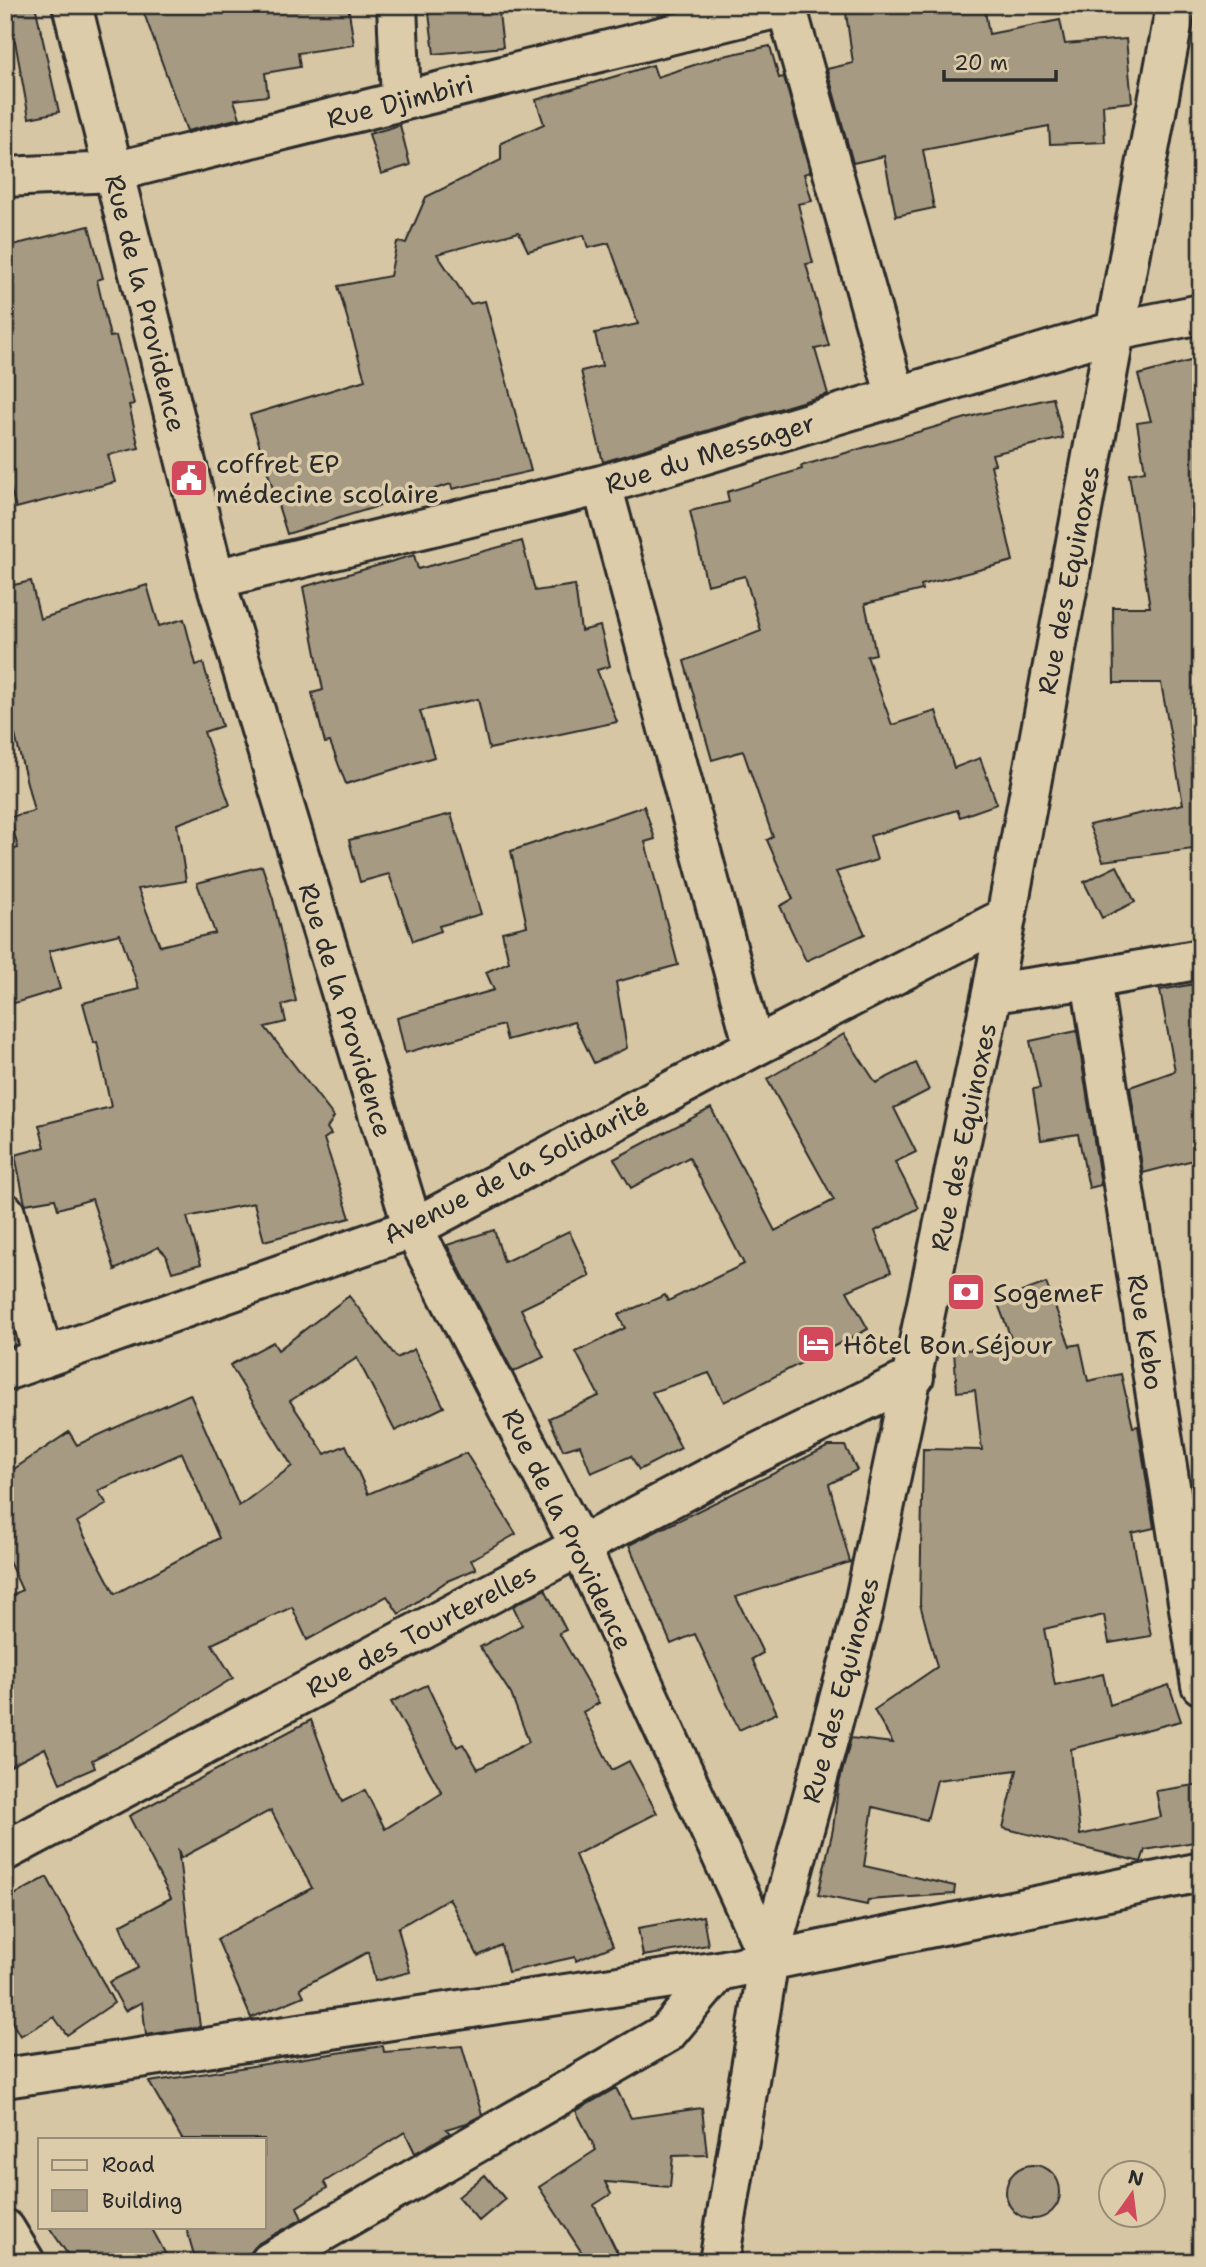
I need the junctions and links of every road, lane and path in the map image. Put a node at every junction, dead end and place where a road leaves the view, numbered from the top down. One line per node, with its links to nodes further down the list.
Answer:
1 (72, 5): 6 (street, Rue de la Providence)
2 (397, 5): 5 (street)
3 (1176, 5): 9 (street, Rue des Equinoxes)
4 (788, 6): 5 (street, Rue Djimbiri); 10 (street)
5 (401, 101): 6 (street, Rue Djimbiri)
6 (113, 172): 7 (street, Rue Djimbiri); 12 (street, Rue de la Providence)
7 (5, 177)
8 (1201, 314): 9 (street, Rue du Messager)
9 (1115, 331): 10 (street, Rue du Messager); 13 (street, Rue des Equinoxes)
10 (896, 397): 11 (street, Rue du Messager)
11 (603, 485): 12 (street, Rue du Messager); 17 (street)
12 (215, 579): 19 (street, Rue de la Providence)
13 (1005, 918): 16 (street, Rue des Equinoxes); 17 (street, Avenue de la Solidarité)
14 (1201, 959): 15 (street)
15 (1091, 979): 16 (street); 24 (street, Rue Kebo)
16 (992, 993): 22 (street, Rue des Equinoxes)
17 (754, 1047): 19 (street, Avenue de la Solidarité)
18 (5, 1213): 20 (street)
19 (413, 1228): 20 (street, Avenue de la Solidarité); 23 (street, Rue de la Providence)
20 (43, 1358): 21 (street, Avenue de la Solidarité)
21 (5, 1371)
22 (914, 1377): 23 (street, Rue des Tourterelles); 27 (street, Rue des Equinoxes)
23 (580, 1546): 25 (street, Rue des Tourterelles); 27 (street, Rue de la Providence)
24 (1201, 1685)
25 (5, 1851)
26 (1201, 1872): 27 (street)
27 (769, 1959): 28 (street); 33 (street, Rue des Equinoxes)
28 (719, 1971): 29 (street); 32 (street)
29 (5, 2078)
30 (5, 2229): 31 (street)
31 (25, 2262)
32 (270, 2262)
33 (719, 2262)

